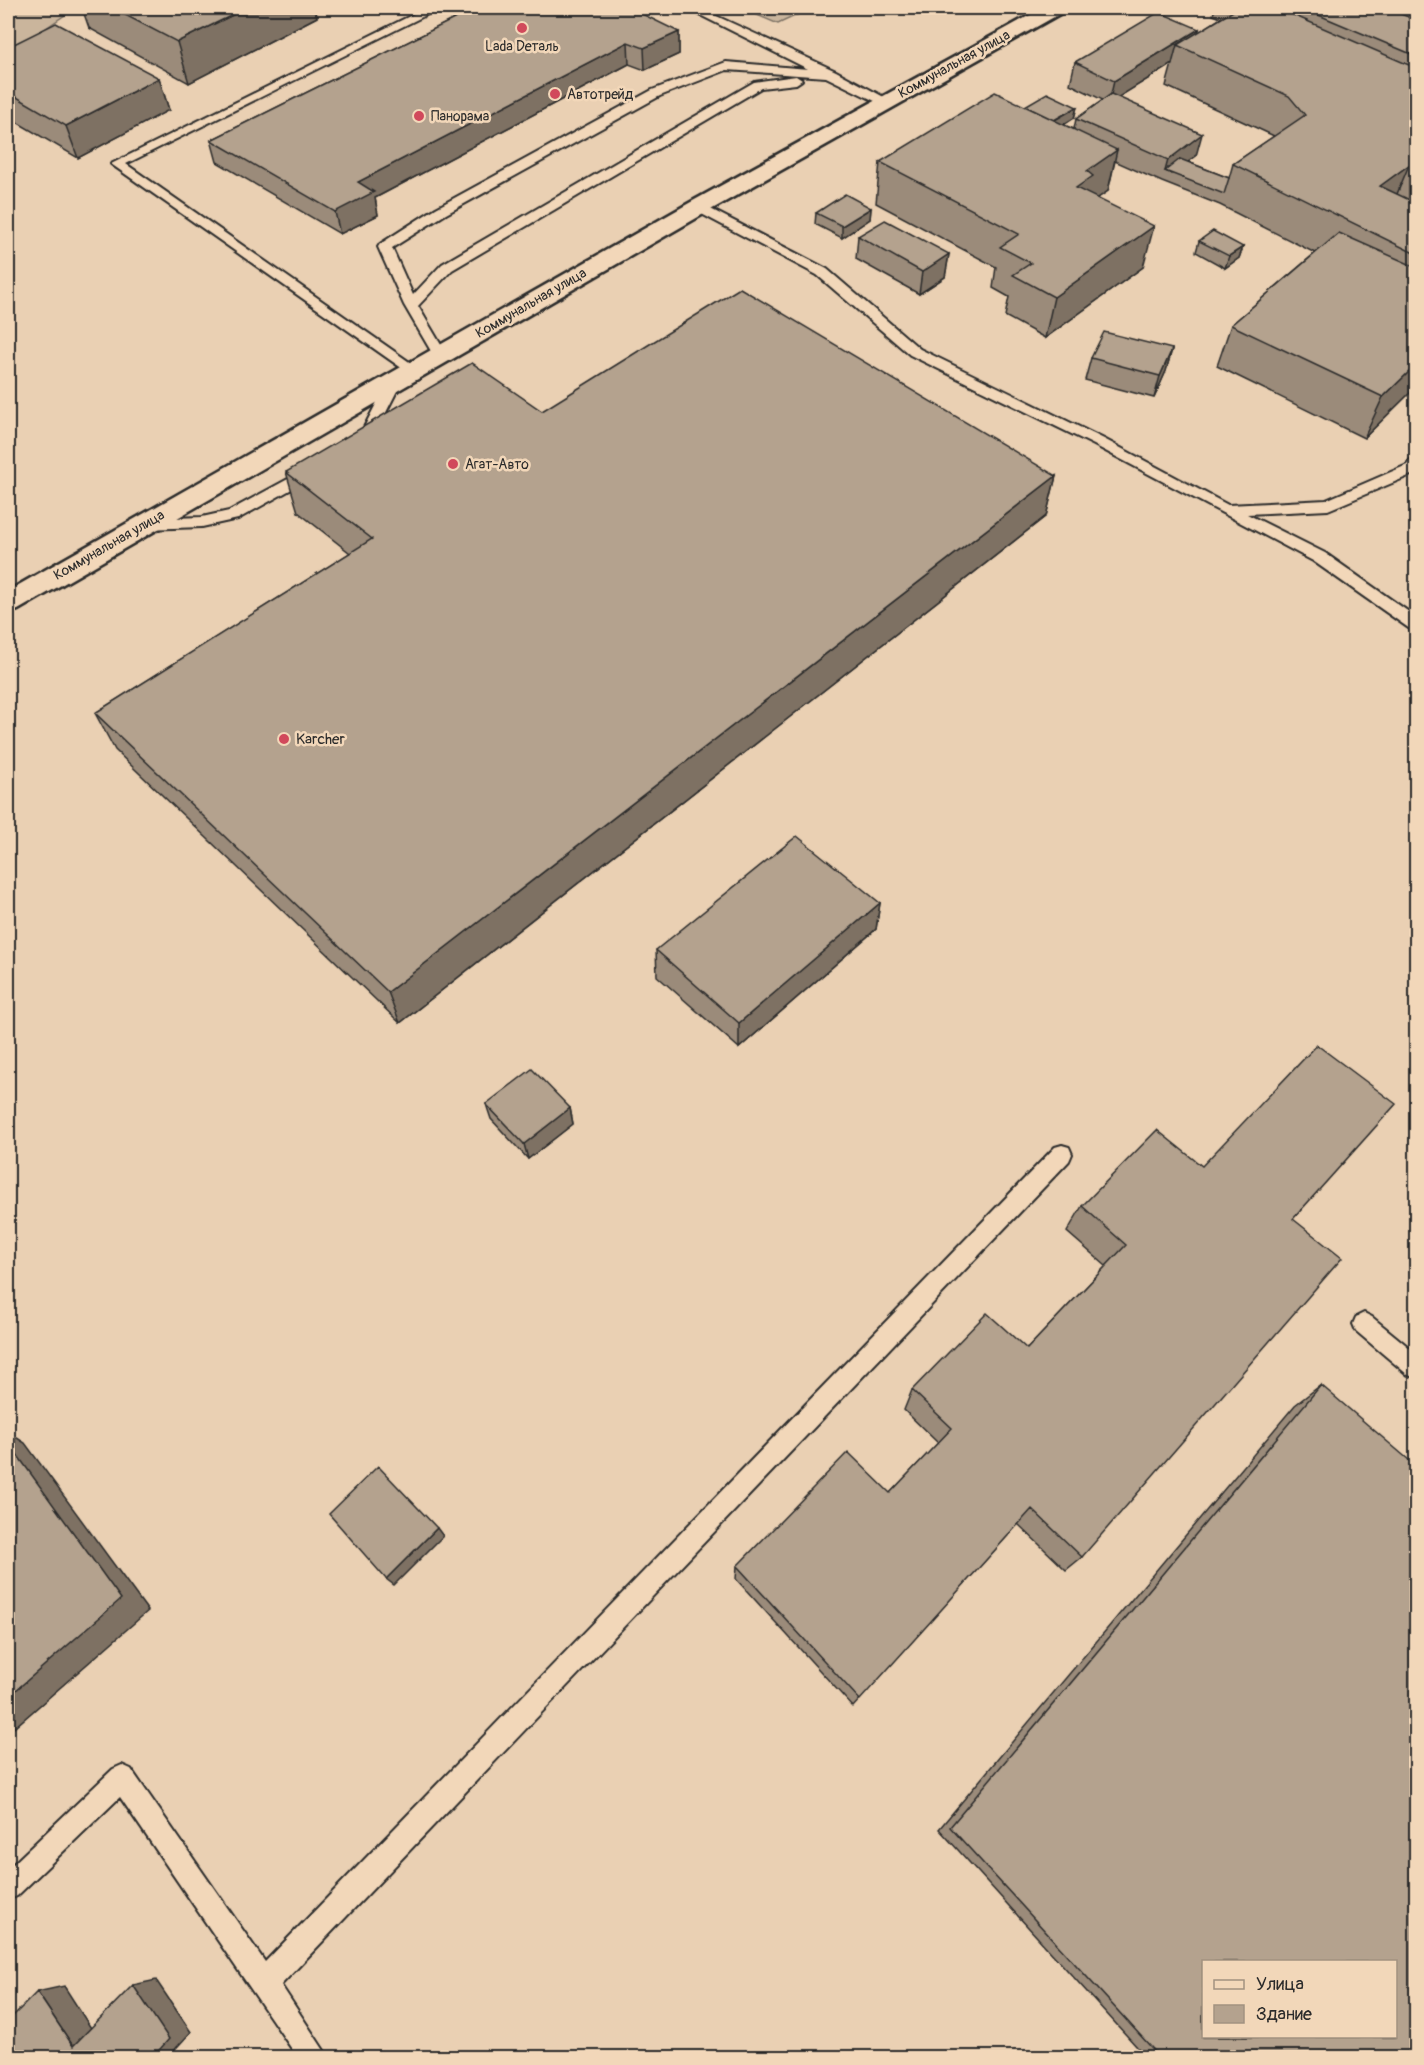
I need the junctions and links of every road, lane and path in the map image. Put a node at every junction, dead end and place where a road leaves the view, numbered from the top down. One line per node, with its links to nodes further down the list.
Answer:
1 (434, 8): 9 (lane)
2 (691, 8): 4 (lane)
3 (1056, 8): 5 (street, Коммунальная улица)
4 (832, 74): 5 (lane); 7 (lane); 7 (lane)
5 (887, 102): 6 (street, Коммунальная улица)
6 (699, 207): 8 (street, Коммунальная улица); 13 (lane)
7 (411, 305): 8 (lane)
8 (440, 355): 9 (street, Коммунальная улица)
9 (404, 376): 10 (lane); 14 (street, Коммунальная улица)
10 (345, 452)
11 (326, 462): 14 (lane)
12 (1416, 463): 13 (lane)
13 (1226, 510): 16 (lane)
14 (145, 524): 15 (street, Коммунальная улица)
15 (8, 603)
16 (1416, 625)
17 (1062, 1154): 21 (lane)
18 (1364, 1324): 19 (lane)
19 (1416, 1367)
20 (8, 1887): 21 (lane)
21 (264, 1983): 22 (lane)
22 (315, 2058)

